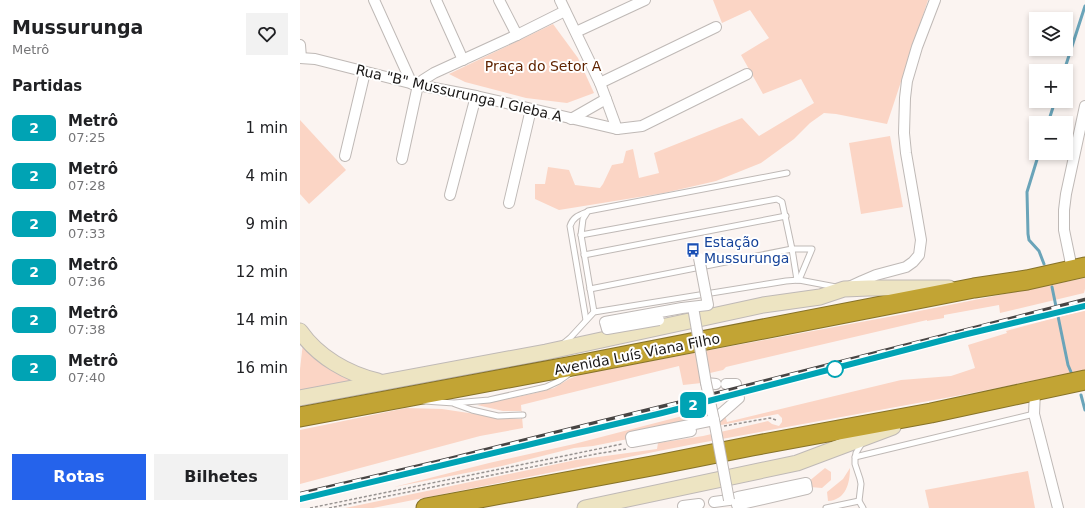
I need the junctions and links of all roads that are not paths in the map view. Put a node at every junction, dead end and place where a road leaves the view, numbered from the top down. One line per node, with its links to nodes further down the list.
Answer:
1 (374, 0): 17 (street)
2 (436, 0): 13 (street)
3 (499, 0): 10 (street)
4 (560, 0): 7 (street)
5 (645, 0): 9 (street)
6 (935, 0): 39 (street)
7 (565, 11): 9 (street); 10 (street)
8 (716, 27): 16 (street)
9 (576, 32): 16 (street)
10 (517, 35): 13 (street)
11 (300, 44): 12 (street)
12 (301, 58): 14 (street, Rua "B" Mussurunga I Gleba A)
13 (463, 60): 17 (street)
14 (364, 72): 17 (street, Rua "B" Mussurunga I Gleba A); 24 (street)
15 (747, 74): 23 (street, Rua "B" Mussurunga I Gleba A)
16 (600, 83): 19 (street)
17 (415, 84): 18 (street, Rua "B" Mussurunga I Gleba A); 25 (street)
18 (476, 96): 21 (street, Rua "B" Mussurunga I Gleba A); 27 (street)
19 (606, 98): 22 (street); 23 (street)
20 (1085, 106): 35 (street)
21 (531, 109): 22 (street, Rua "B" Mussurunga I Gleba A); 28 (street)
22 (571, 119): 23 (street, Rua "B" Mussurunga I Gleba A)
23 (617, 129)
24 (345, 156)
25 (402, 159)
26 (787, 173): 29 (lane)
27 (450, 195)
28 (509, 203)
29 (588, 211): 31 (lane); 42 (lane)
30 (786, 216): 31 (lane); 32 (lane); 33 (lane)
31 (581, 235): 33 (lane)
32 (792, 249): 36 (lane); 36 (lane); 38 (lane)
33 (584, 255): 38 (lane)
34 (702, 257): 40 (street, bridge)
35 (1080, 267): 37 (highway, Avenida Luís Viana Filho)
36 (798, 280): 39 (lane); 41 (lane)
37 (974, 288): 39 (main road, Avenida Luís Viana Filho); 46 (highway, Avenida Luís Viana Filho)
38 (590, 289): 41 (lane)
39 (844, 289): 45 (main road, Avenida Luís Viana Filho)
40 (693, 307): 43 (street, bridge); 60 (street, bridge)
41 (594, 312): 42 (lane)
42 (586, 320): 45 (lane)
43 (611, 325)
44 (300, 331): 48 (main road)
45 (546, 352): 48 (main road, Avenida Luís Viana Filho)
46 (583, 364): 51 (highway, Avenida Luís Viana Filho); 53 (lane)
47 (1085, 380): 49 (highway)
48 (380, 382): 50 (main road, Avenida Luís Viana Filho)
49 (1035, 391): 56 (highway); 58 (street)
50 (300, 398)
51 (396, 398): 54 (lane); 59 (highway, Avenida Luís Viana Filho)
52 (739, 398): 60 (street)
53 (472, 401): 54 (lane); 55 (lane)
54 (454, 403): 55 (lane)
55 (472, 410): 57 (lane)
56 (931, 413): 61 (main road); 69 (highway)
57 (523, 414)
58 (1034, 414): 63 (lane); 73 (street)
59 (300, 417)
60 (717, 424): 62 (street, bridge); 66 (street, bridge)
61 (870, 434): 63 (lane); 70 (main road)
62 (652, 436)
63 (855, 457): 64 (lane)
64 (859, 501): 71 (lane); 72 (lane)
65 (714, 502): 66 (street)
66 (733, 502): 66 (street)
67 (699, 504): 68 (street)
68 (683, 506)
69 (426, 508)
70 (588, 508)
71 (826, 508)
72 (863, 508)
73 (1058, 508)

